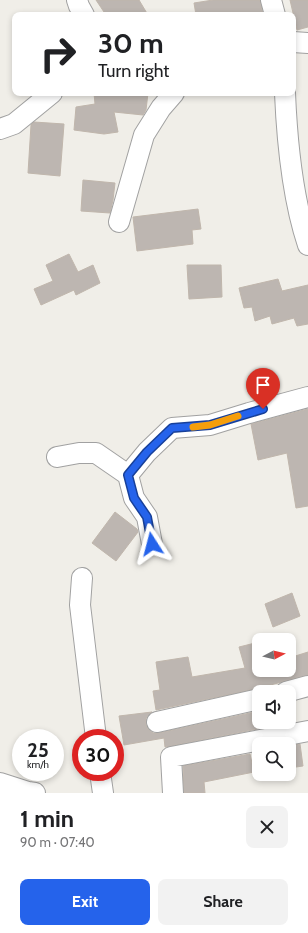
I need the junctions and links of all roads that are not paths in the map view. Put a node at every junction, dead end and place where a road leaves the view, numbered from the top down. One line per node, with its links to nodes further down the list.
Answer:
1 (78, 0): 3 (street)
2 (271, 0): 4 (street)
3 (82, 12)
4 (274, 12)
5 (296, 42): 6 (street)
6 (308, 43)
7 (48, 96): 10 (street)
8 (171, 96): 11 (street)
9 (285, 96): 12 (street)
10 (0, 129)
11 (119, 222)
12 (308, 246)
13 (308, 397): 15 (street)
14 (57, 457): 15 (street)
15 (128, 475): 16 (street)
16 (152, 544)
17 (82, 578): 22 (street)
18 (308, 686): 19 (street)
19 (296, 689)
20 (252, 700): 21 (street)
21 (157, 722)
22 (95, 729)
23 (308, 731): 28 (street)
24 (101, 781): 27 (street)
25 (0, 782): 26 (street)
26 (35, 793)
27 (103, 793)
28 (173, 793)

